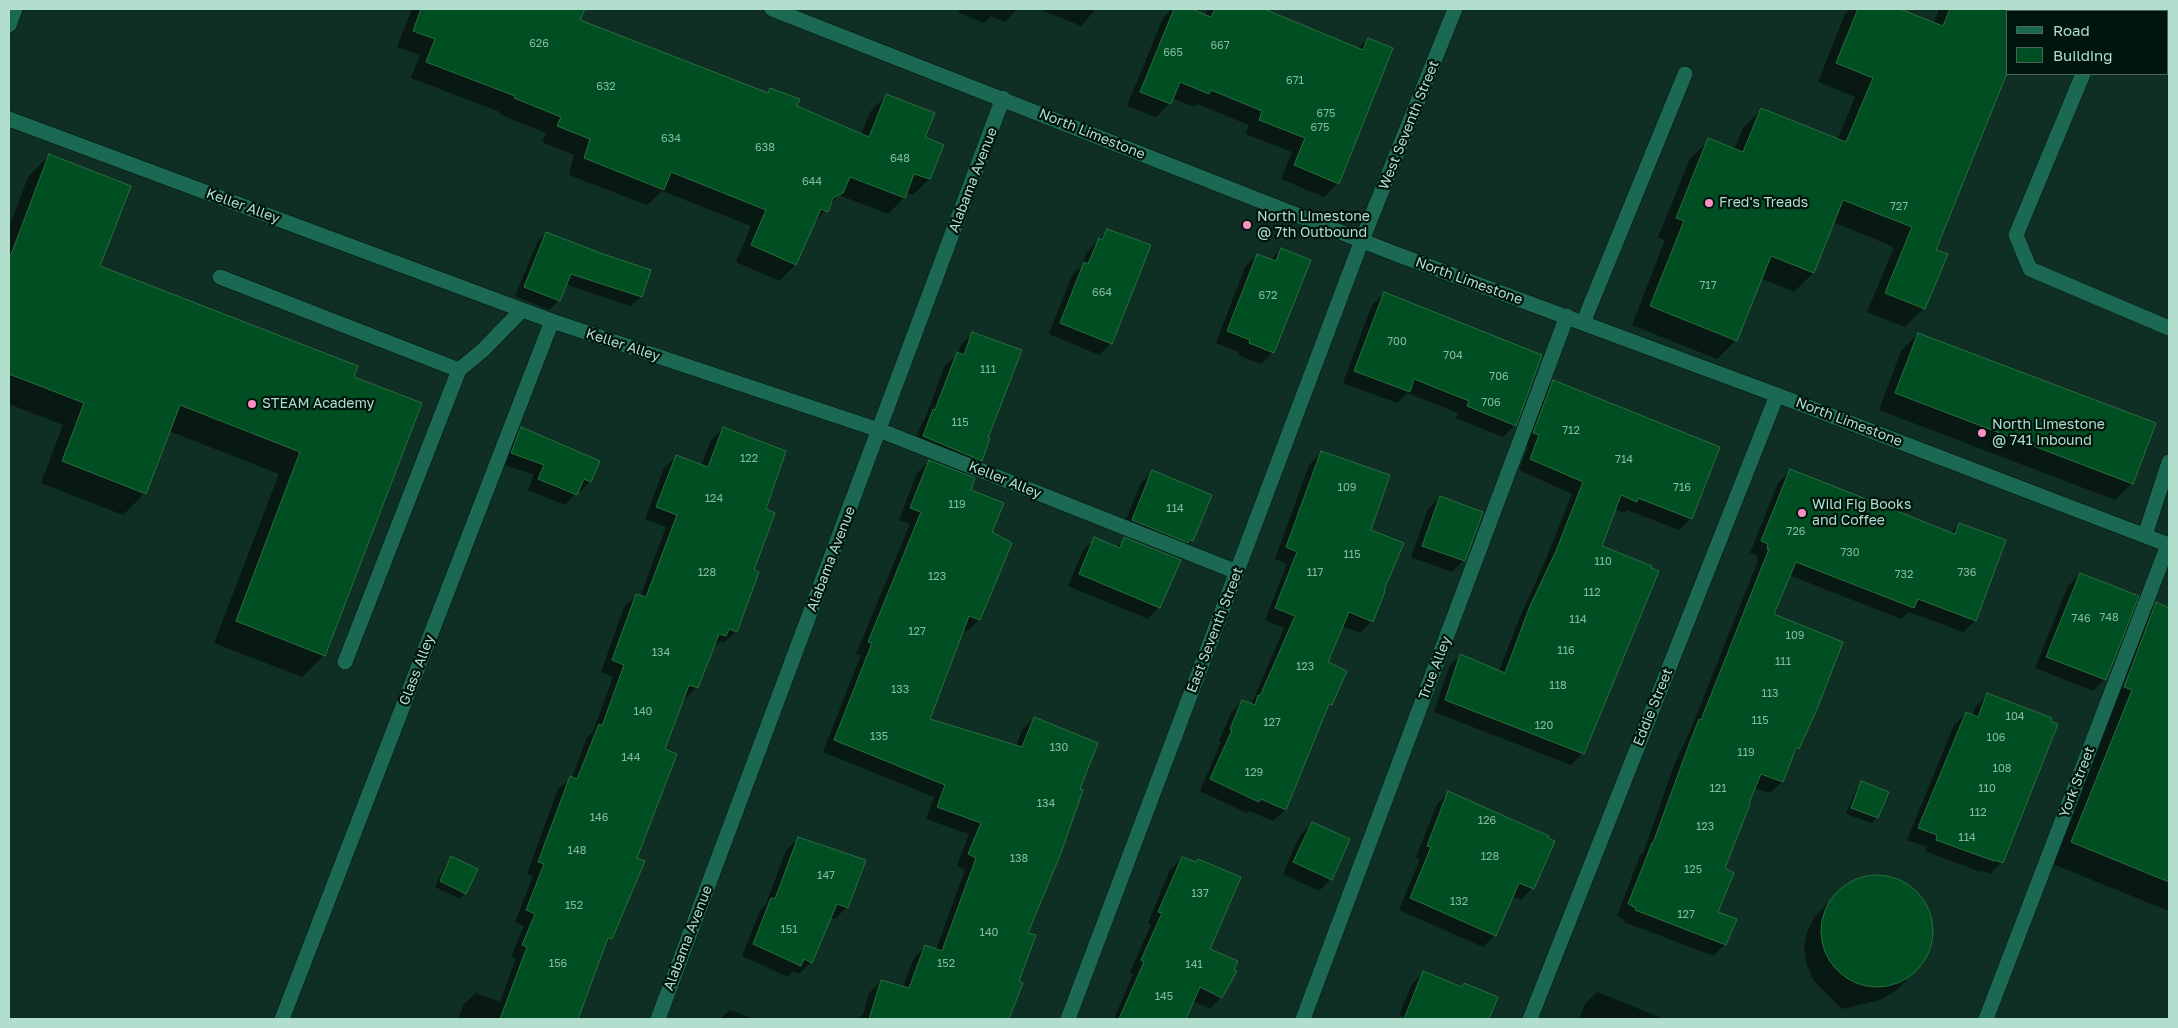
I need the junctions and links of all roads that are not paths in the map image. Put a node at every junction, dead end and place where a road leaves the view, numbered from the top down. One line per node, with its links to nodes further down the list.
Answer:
1 (15, 9): 4 (street)
2 (772, 9): 7 (street, North Limestone)
3 (1455, 9): 9 (street, West Seventh Street)
4 (9, 25)
5 (1685, 74): 14 (street)
6 (2083, 75): 15 (street)
7 (1003, 98): 9 (street, North Limestone); 18 (street, Alabama Avenue)
8 (9, 119): 11 (street, Keller Alley)
9 (1362, 240): 12 (street, North Limestone); 22 (street, East Seventh Street)
10 (220, 277): 16 (street)
11 (522, 310): 13 (street, Keller Alley); 16 (street)
12 (1567, 316): 14 (street, North Limestone); 27 (street, True Alley)
13 (552, 321): 18 (street, Keller Alley); 24 (street, Glass Alley)
14 (1584, 323): 17 (street, North Limestone)
15 (2169, 328)
16 (459, 370): 23 (street)
17 (1777, 395): 20 (street, North Limestone); 28 (street, Eddie Street)
18 (879, 430): 22 (street, Keller Alley); 25 (street, Alabama Avenue)
19 (2169, 462): 20 (street)
20 (2145, 535): 21 (street, North Limestone)
21 (2169, 545): 29 (street, York Street)
22 (1238, 572): 26 (street, East Seventh Street)
23 (345, 662)
24 (282, 1019)
25 (658, 1019)
26 (1068, 1019)
27 (1304, 1019)
28 (1530, 1019)
29 (1986, 1019)

